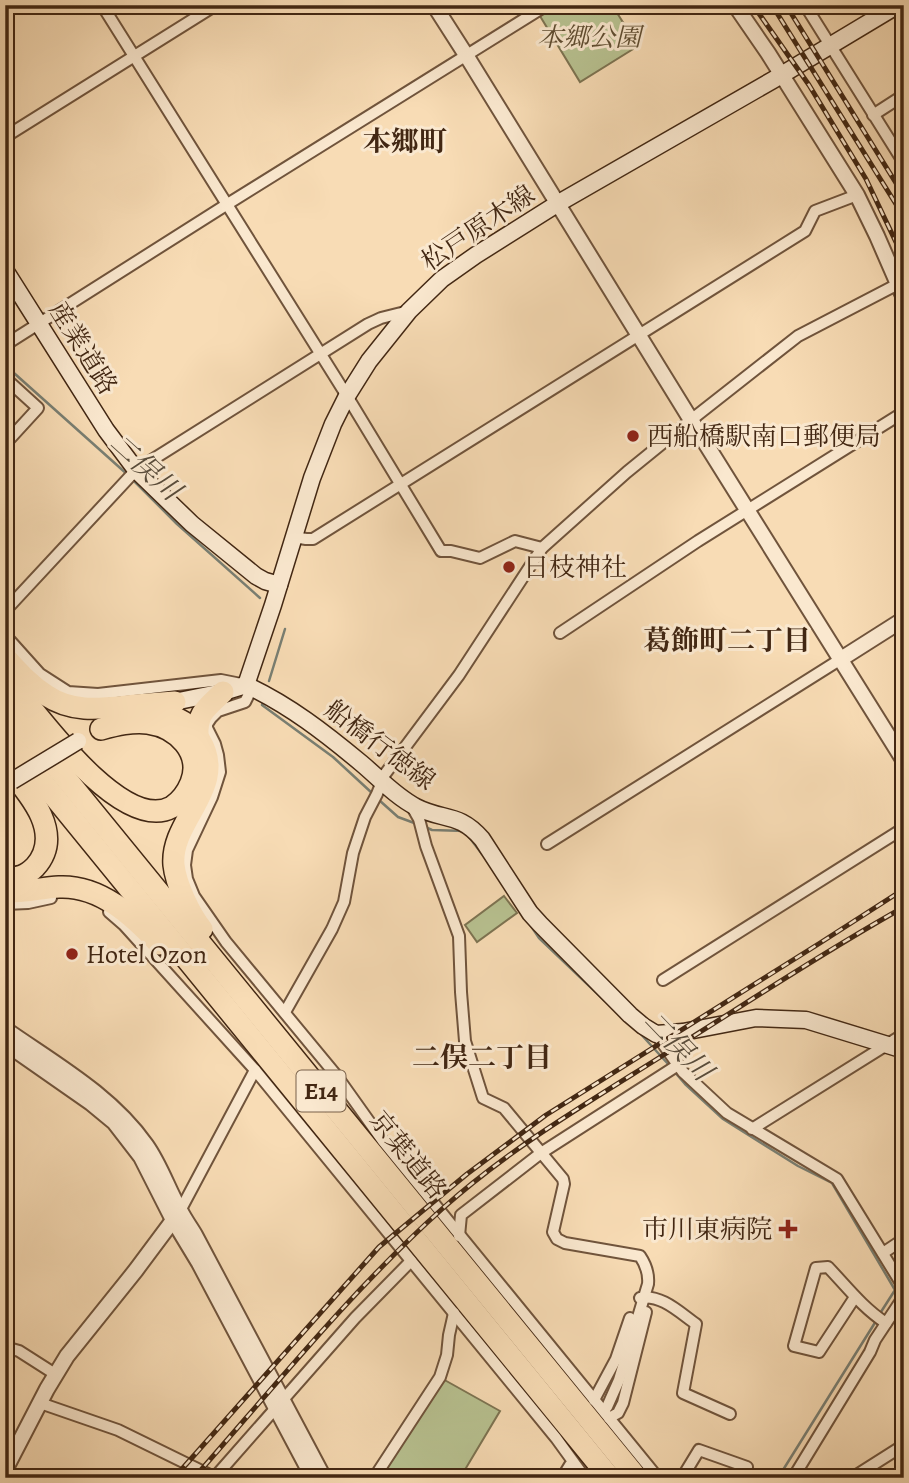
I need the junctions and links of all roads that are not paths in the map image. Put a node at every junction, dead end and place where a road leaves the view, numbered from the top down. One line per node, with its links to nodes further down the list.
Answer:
1 (102, 5): 10 (street)
2 (216, 5): 10 (street)
3 (433, 5): 9 (street)
4 (547, 5): 9 (street)
5 (736, 5): 11 (street)
6 (805, 5): 8 (street)
7 (898, 5): 8 (main road, 松戸原木線)
8 (830, 45): 11 (main road, 松戸原木線); 13 (street)
9 (466, 55): 17 (street); 18 (street)
10 (133, 57): 14 (street); 18 (street)
11 (781, 75): 16 (street); 17 (main road, 松戸原木線)
12 (904, 95): 13 (street)
13 (873, 115): 15 (street)
14 (5, 137)
15 (904, 163)
16 (857, 195): 20 (street); 24 (street)
17 (557, 204): 22 (main road, 松戸原木線); 24 (street)
18 (226, 205): 23 (street); 26 (street)
19 (5, 270): 23 (main road, 産業道路)
20 (898, 284): 21 (street); 30 (street)
21 (904, 298)
22 (409, 311): 26 (street); 28 (main road, 松戸原木線)
23 (38, 323): 25 (street); 32 (main road, 産業道路)
24 (639, 335): 30 (street); 33 (street)
25 (5, 345)
26 (320, 354): 28 (street); 32 (street)
27 (5, 378): 31 (street)
28 (347, 396): 33 (street); 35 (main road, 松戸原木線)
29 (904, 412): 34 (street)
30 (691, 420): 34 (street); 36 (street)
31 (5, 444)
32 (136, 470): 37 (main road, 産業道路); 38 (street)
33 (400, 484): 35 (street); 36 (street)
34 (748, 510): 40 (street); 43 (street)
35 (294, 537): 37 (main road, 松戸原木線)
36 (542, 548): 55 (street)
37 (279, 585): 45 (main road, 松戸原木線)
38 (5, 611)
39 (904, 619): 43 (street)
40 (560, 633)
41 (5, 635): 45 (street)
42 (5, 657): 47 (highway)
43 (841, 659): 53 (street); 58 (street)
44 (5, 675): 50 (highway)
45 (246, 685): 46 (main road); 55 (main road, 船橋行徳線); 63 (street)
46 (223, 692): 47 (main road); 51 (highway)
47 (174, 702): 49 (main road)
48 (5, 704): 65 (highway, 京葉道路 / E14)
49 (129, 716): 50 (main road); 51 (highway)
50 (101, 729): 54 (main road, bridge)
51 (198, 735): 65 (highway)
52 (5, 736): 65 (highway, 京葉道路 / E14)
53 (904, 761)
54 (8, 777): 59 (highway)
55 (378, 792): 56 (main road, 船橋行徳線); 63 (street)
56 (410, 804): 66 (main road, 船橋行徳線); 73 (street)
57 (904, 828): 62 (street)
58 (547, 844)
59 (5, 877)
60 (5, 892): 65 (highway)
61 (5, 904): 71 (street)
62 (663, 980)
63 (285, 1012): 75 (street)
64 (5, 1029): 74 (street)
65 (258, 1030): 102 (highway, 京葉道路 / E14); 103 (highway, 京葉道路 / E14)
66 (656, 1034): 69 (main road); 70 (street)
67 (904, 1034): 69 (street)
68 (5, 1042): 74 (street)
69 (896, 1047): 72 (street)
70 (678, 1065): 72 (street); 73 (street)
71 (255, 1070): 74 (street); 78 (street)
72 (752, 1129): 77 (street)
73 (541, 1153): 75 (street); 81 (street)
74 (177, 1216): 86 (street); 89 (street)
75 (459, 1236): 87 (street)
76 (904, 1240): 77 (street)
77 (883, 1252): 79 (street)
78 (411, 1261): 83 (street); 89 (street)
79 (904, 1288)
80 (904, 1296): 84 (street)
81 (644, 1297): 87 (street); 90 (street); 91 (street)
82 (855, 1297): 82 (street); 84 (street)
83 (454, 1313): 99 (street); 101 (street)
84 (886, 1323): 106 (street)
85 (5, 1347): 86 (street)
86 (55, 1374): 88 (street)
87 (594, 1400): 90 (street)
88 (40, 1403): 95 (street); 96 (street)
89 (279, 1404): 96 (street); 97 (street); 98 (street)
90 (608, 1413): 104 (street)
91 (730, 1414)
92 (904, 1446): 107 (street)
93 (570, 1465): 100 (street)
94 (747, 1467): 105 (street)
95 (5, 1469)
96 (216, 1477)
97 (313, 1478)
98 (324, 1478)
99 (374, 1478)
100 (562, 1478)
101 (584, 1478)
102 (610, 1478)
103 (637, 1478)
104 (658, 1478)
105 (679, 1478)
106 (793, 1478)
107 (852, 1478)

